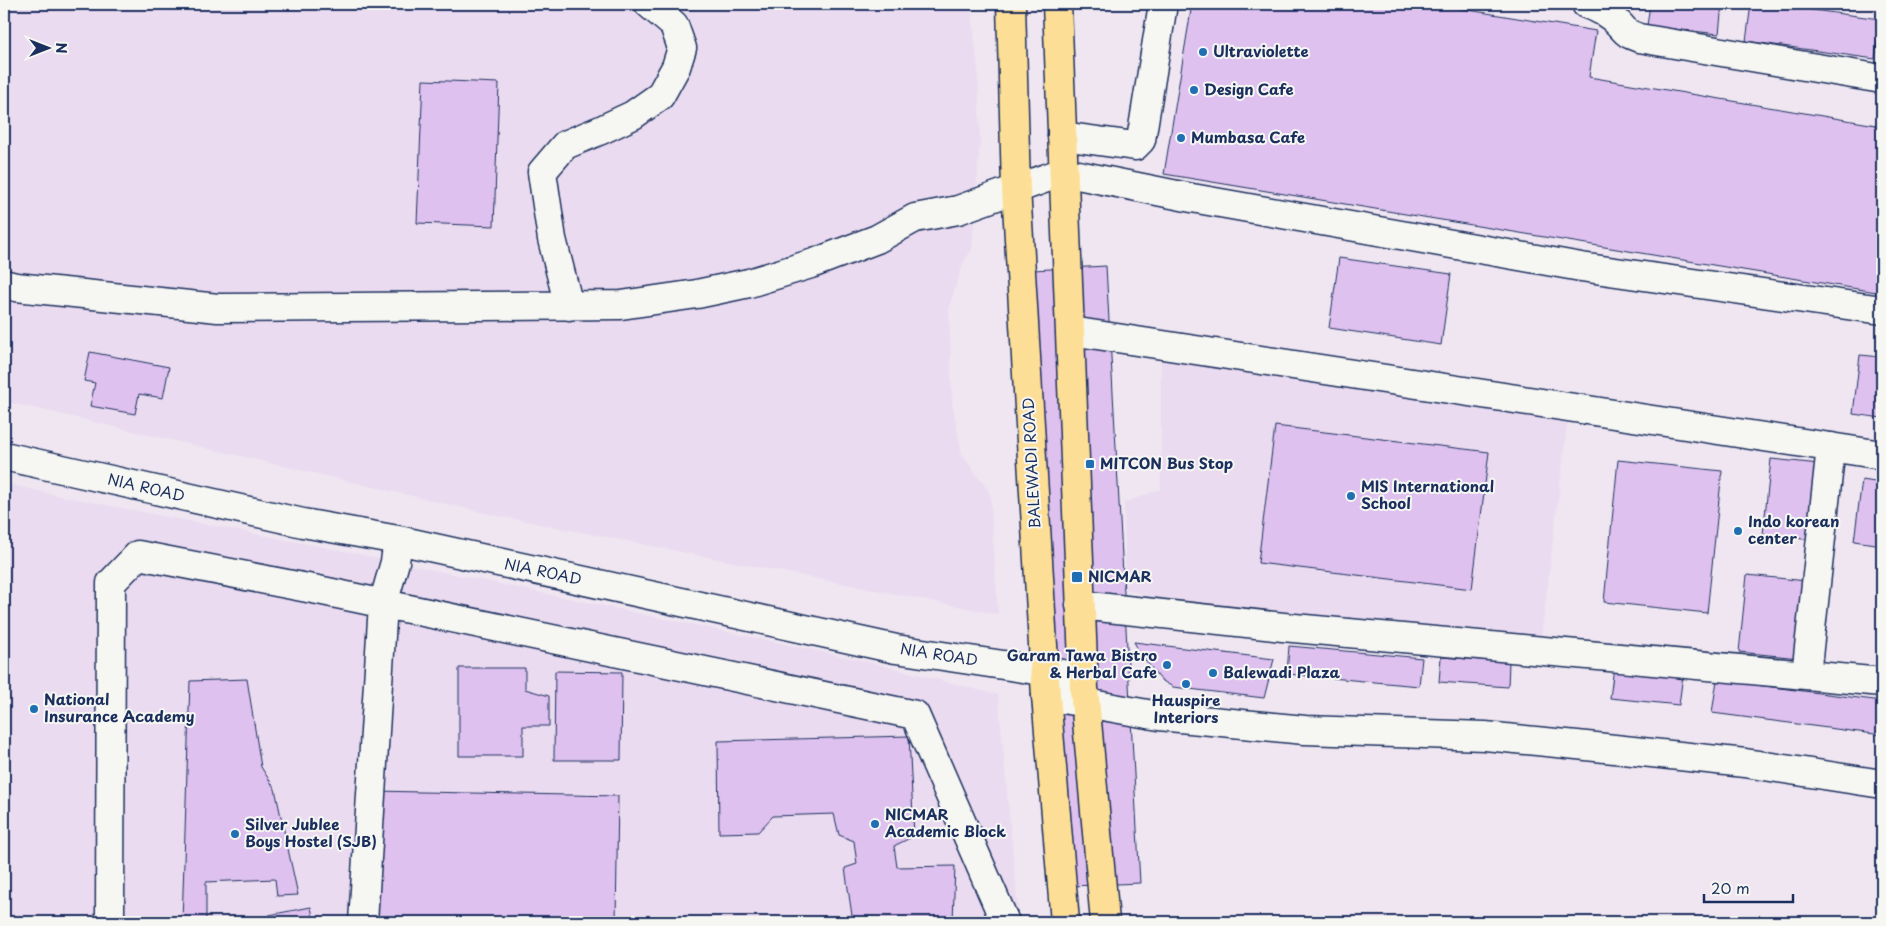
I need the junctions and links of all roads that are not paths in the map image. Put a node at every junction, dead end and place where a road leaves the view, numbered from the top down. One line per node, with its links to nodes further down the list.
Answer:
1 (649, 4): 11 (street)
2 (1011, 4): 9 (main road, BALEWADI ROAD)
3 (1057, 4): 7 (main road)
4 (1163, 4): 7 (street)
5 (1586, 4): 6 (street)
6 (1882, 79)
7 (1062, 136): 8 (main road)
8 (1063, 172): 9 (street); 12 (street); 13 (main road)
9 (1016, 188): 11 (street); 22 (main road, BALEWADI ROAD)
10 (4, 284): 11 (street)
11 (569, 306)
12 (1882, 310)
13 (1071, 331): 14 (street); 19 (main road)
14 (1831, 447): 15 (street); 20 (street)
15 (1882, 455)
16 (4, 456): 17 (street, NIA ROAD)
17 (398, 540): 18 (street); 22 (street, NIA ROAD)
18 (383, 604): 25 (street); 26 (street); 27 (street)
19 (1080, 605): 20 (street); 23 (main road)
20 (1806, 675): 21 (street)
21 (1882, 682)
22 (1045, 684): 23 (street, NIA ROAD); 28 (main road, BALEWADI ROAD)
23 (1084, 690): 24 (street, NIA ROAD); 29 (main road)
24 (1882, 784)
25 (110, 922)
26 (363, 922)
27 (1005, 922)
28 (1065, 922)
29 (1105, 922)

